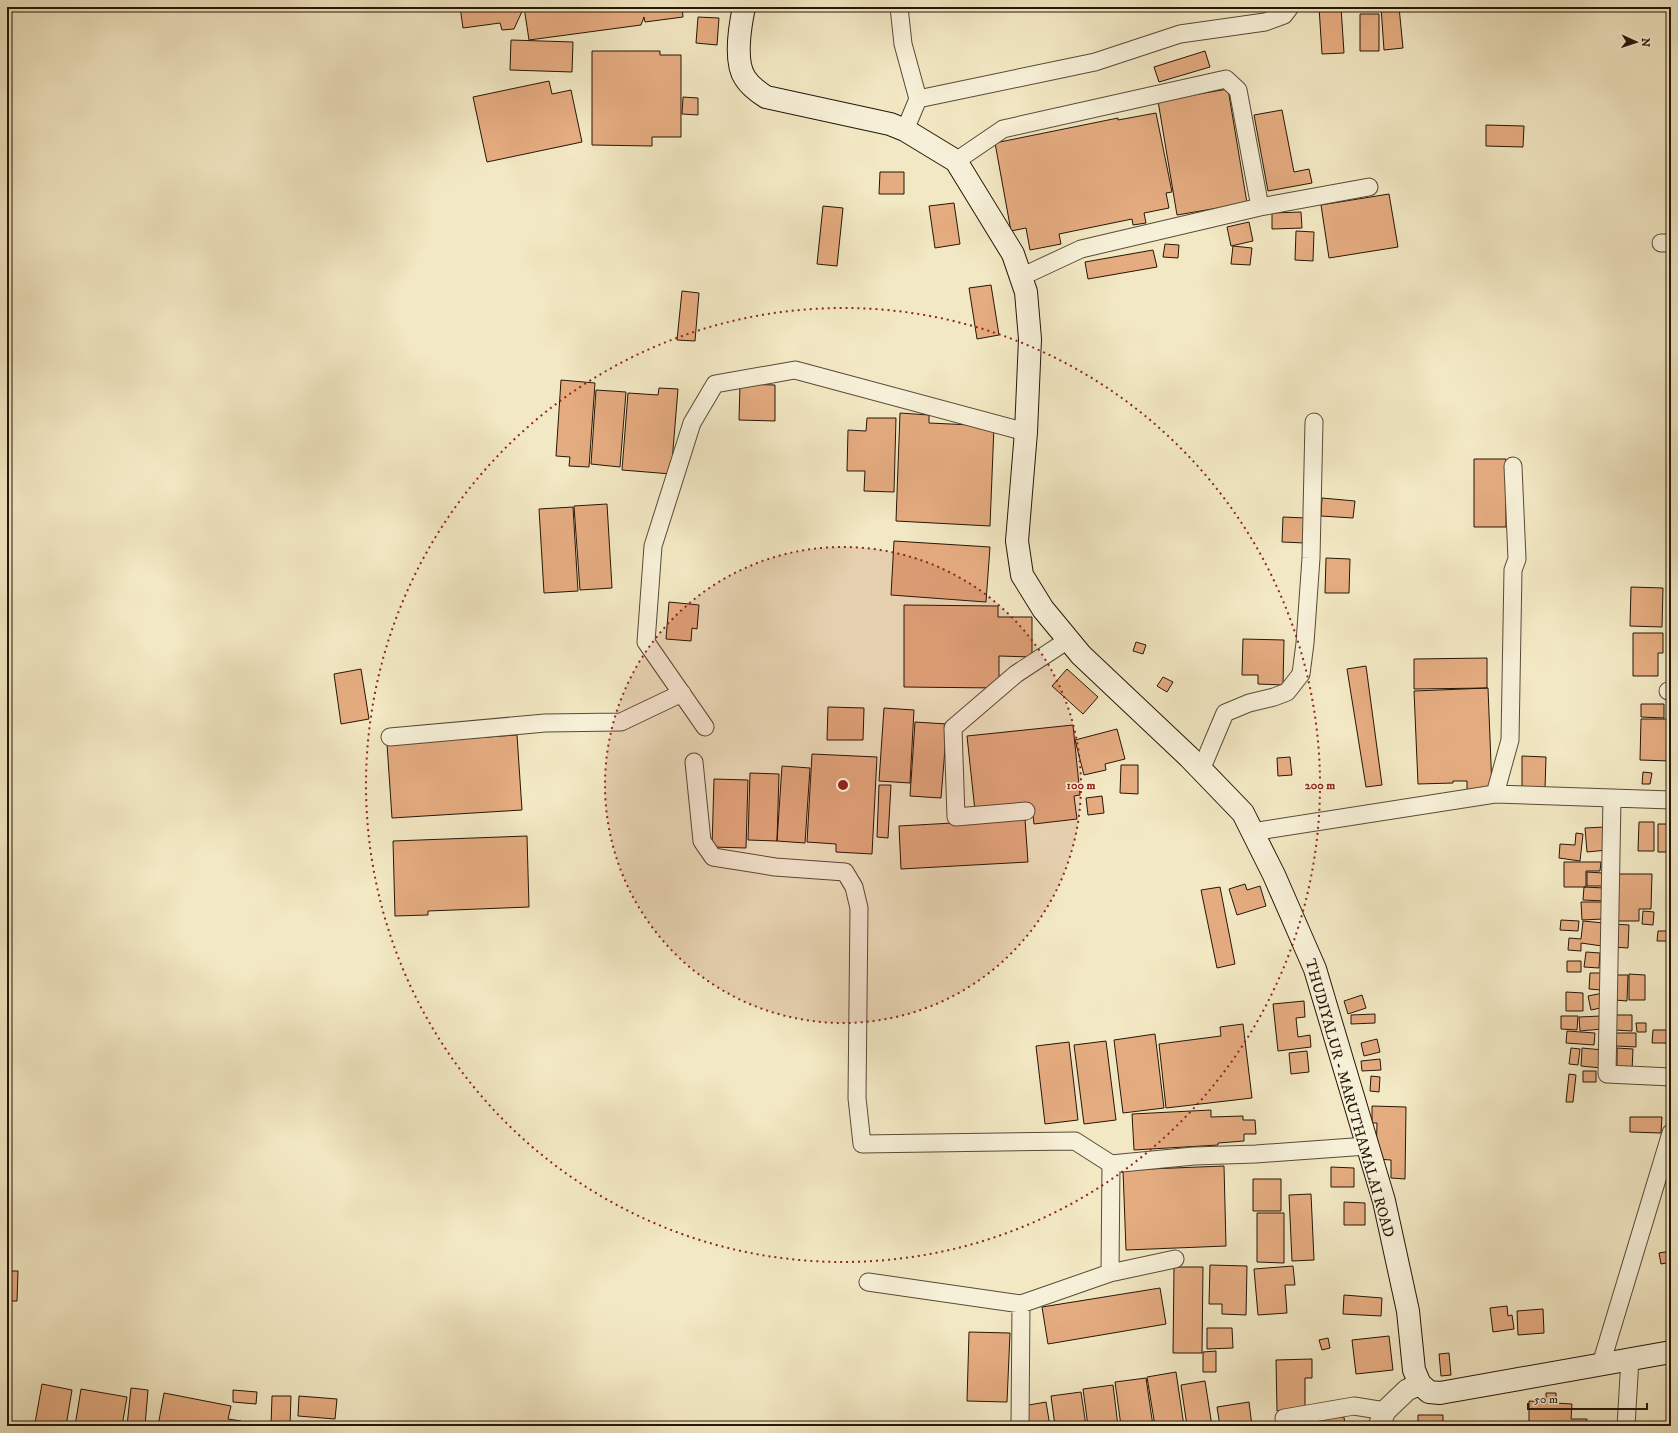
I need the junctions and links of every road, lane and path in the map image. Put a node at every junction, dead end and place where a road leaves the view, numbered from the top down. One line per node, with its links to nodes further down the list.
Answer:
1 (744, 7): 5 (main road, THUDIYALUR - MARUTHAMALAI ROAD)
2 (899, 7): 4 (street)
3 (1290, 7): 4 (street)
4 (918, 99): 5 (street)
5 (905, 130): 6 (main road, THUDIYALUR - MARUTHAMALAI ROAD)
6 (956, 162): 8 (street); 9 (main road, THUDIYALUR - MARUTHAMALAI ROAD)
7 (1369, 187): 8 (street)
8 (1260, 207): 9 (street)
9 (1021, 277): 11 (main road, THUDIYALUR - MARUTHAMALAI ROAD)
10 (1314, 422): 18 (street)
11 (1026, 432): 13 (main road, THUDIYALUR - MARUTHAMALAI ROAD); 14 (street)
12 (1513, 466): 19 (street)
13 (1068, 640): 18 (main road, THUDIYALUR - MARUTHAMALAI ROAD); 22 (street)
14 (682, 693): 15 (street); 16 (street)
15 (705, 727)
16 (390, 738)
17 (694, 762): 27 (street)
18 (1201, 770): 23 (main road, THUDIYALUR - MARUTHAMALAI ROAD)
19 (1495, 794): 20 (street); 23 (street)
20 (1612, 798): 21 (street); 24 (street)
21 (1671, 800)
22 (1026, 812)
23 (1252, 832): 26 (main road, THUDIYALUR - MARUTHAMALAI ROAD)
24 (1671, 1076)
25 (1671, 1132): 34 (street)
26 (1367, 1146): 27 (street); 35 (main road, THUDIYALUR - MARUTHAMALAI ROAD)
27 (1111, 1164): 29 (street)
28 (1174, 1258): 29 (street)
29 (1110, 1273): 31 (street)
30 (868, 1282): 31 (street)
31 (1021, 1304): 39 (street)
32 (1671, 1352): 33 (main road)
33 (1630, 1359): 34 (main road); 38 (street)
34 (1601, 1364): 35 (main road)
35 (1420, 1384): 37 (street)
36 (1284, 1418): 37 (street)
37 (1382, 1419)
38 (1631, 1424)
39 (1020, 1426)

